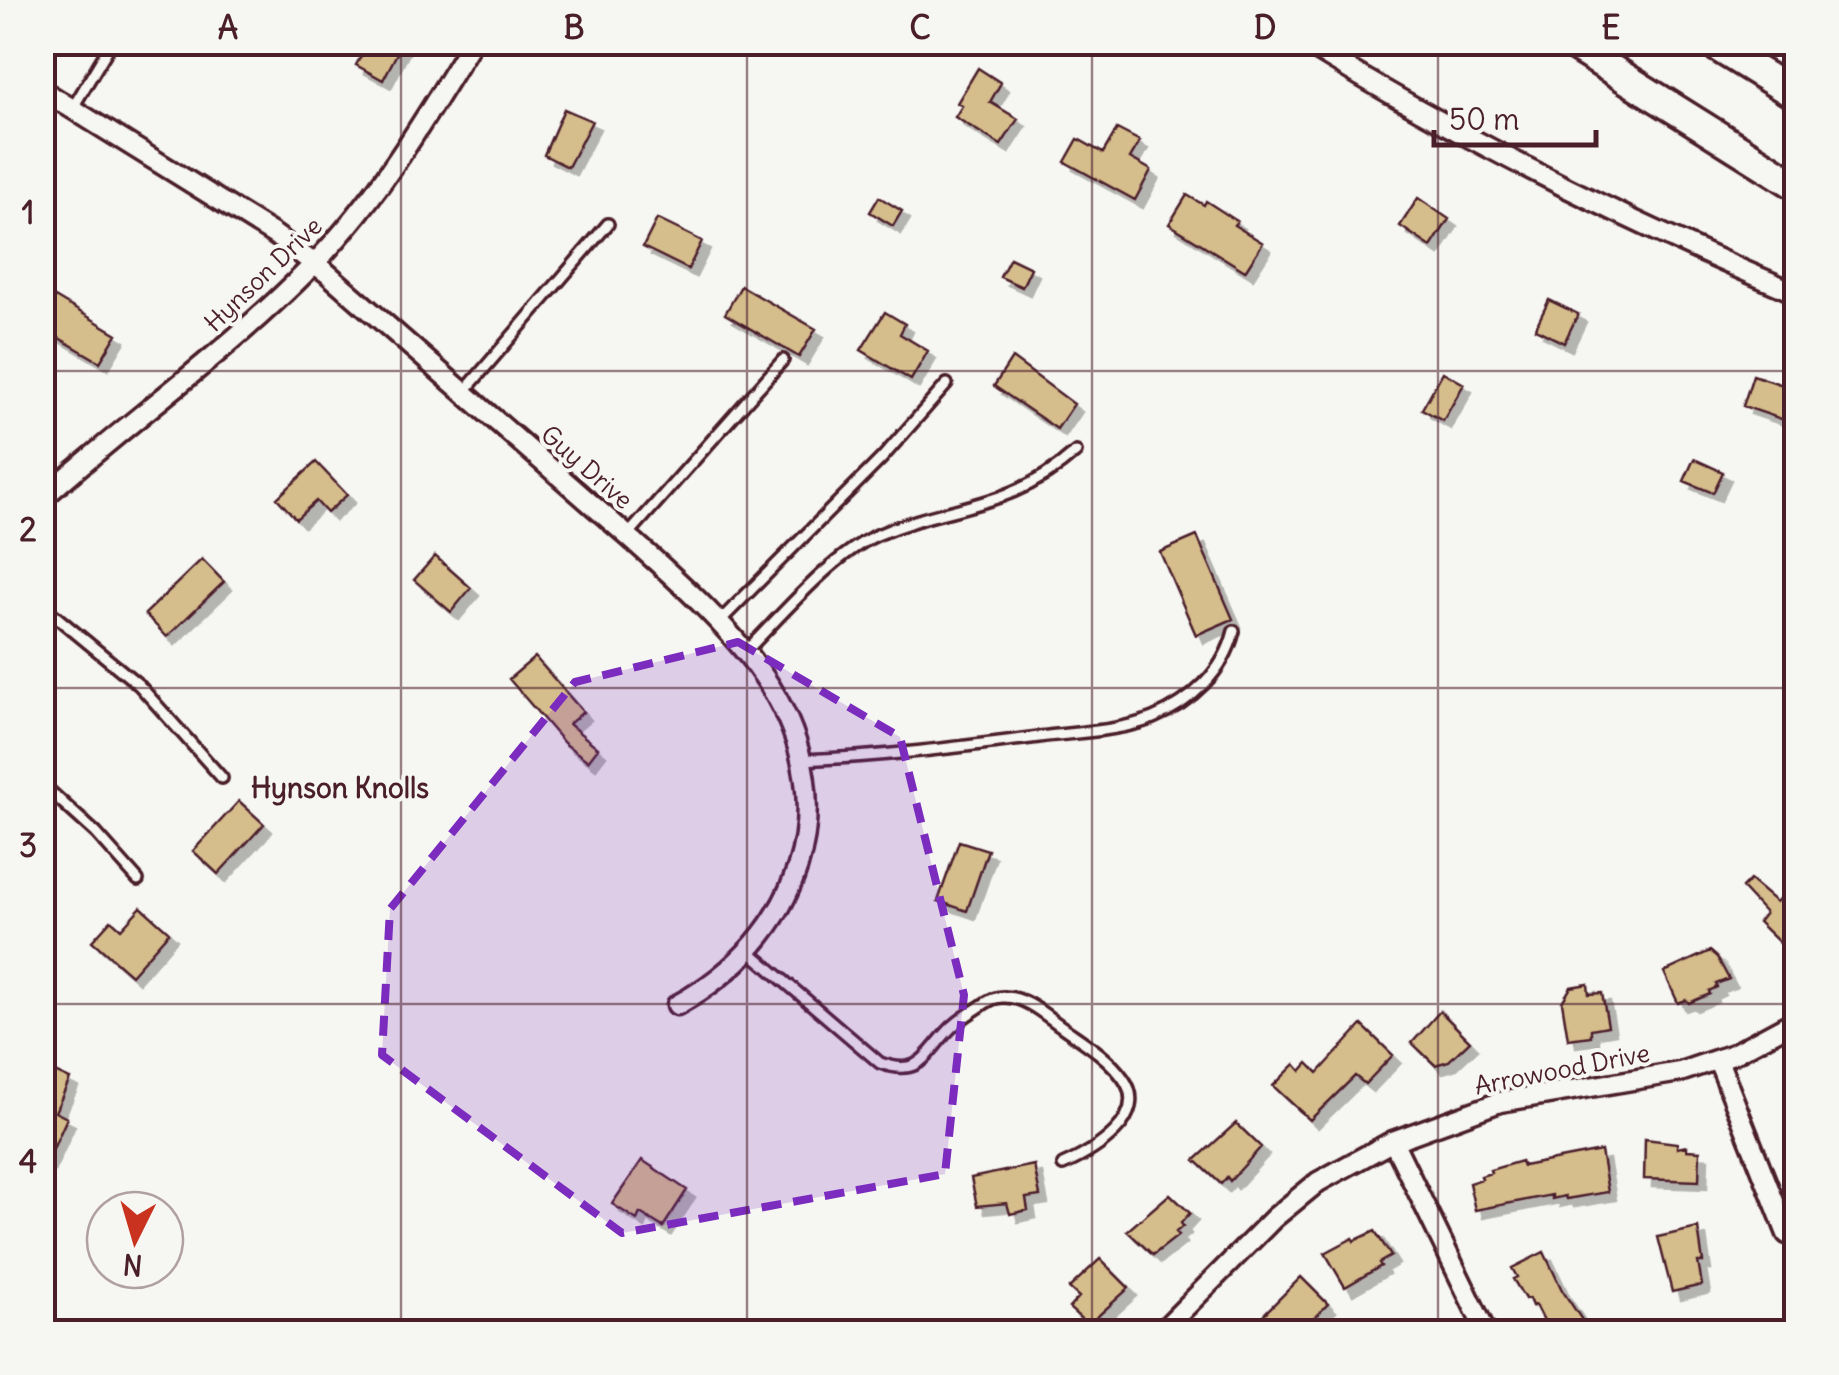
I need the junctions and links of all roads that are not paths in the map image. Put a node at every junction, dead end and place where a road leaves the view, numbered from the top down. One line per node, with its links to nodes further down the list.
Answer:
1 (112, 42): 8 (lane)
2 (472, 42): 11 (street, Hynson Drive)
3 (1304, 42): 12 (street)
4 (1568, 42): 9 (highway)
5 (1710, 42): 7 (highway)
6 (42, 90): 8 (street, Guy Drive)
7 (1796, 94)
8 (72, 109): 11 (street, Guy Drive)
9 (1796, 185)
10 (608, 224): 15 (lane)
11 (314, 264): 15 (street, Guy Drive); 17 (street, Hynson Drive)
12 (1796, 293)
13 (784, 360): 18 (lane)
14 (947, 384): 20 (lane)
15 (464, 392): 18 (street, Guy Drive)
16 (1076, 452): 22 (lane)
17 (42, 499)
18 (627, 536): 20 (street, Guy Drive)
19 (42, 605): 24 (lane)
20 (717, 624): 22 (street, Guy Drive)
21 (1234, 631): 23 (lane)
22 (744, 653): 23 (street, Guy Drive)
23 (801, 760): 27 (street, Guy Drive)
24 (222, 778)
25 (42, 784): 26 (lane)
26 (138, 880)
27 (749, 951): 28 (street, Guy Drive); 32 (lane)
28 (677, 1005)
29 (1796, 1020): 30 (street, Arrowood Drive)
30 (1718, 1060): 31 (street, Arrowood Drive); 33 (street)
31 (1393, 1140): 34 (street, Arrowood Drive); 35 (street)
32 (1063, 1165)
33 (1787, 1234)
34 (1161, 1332)
35 (1486, 1332)

